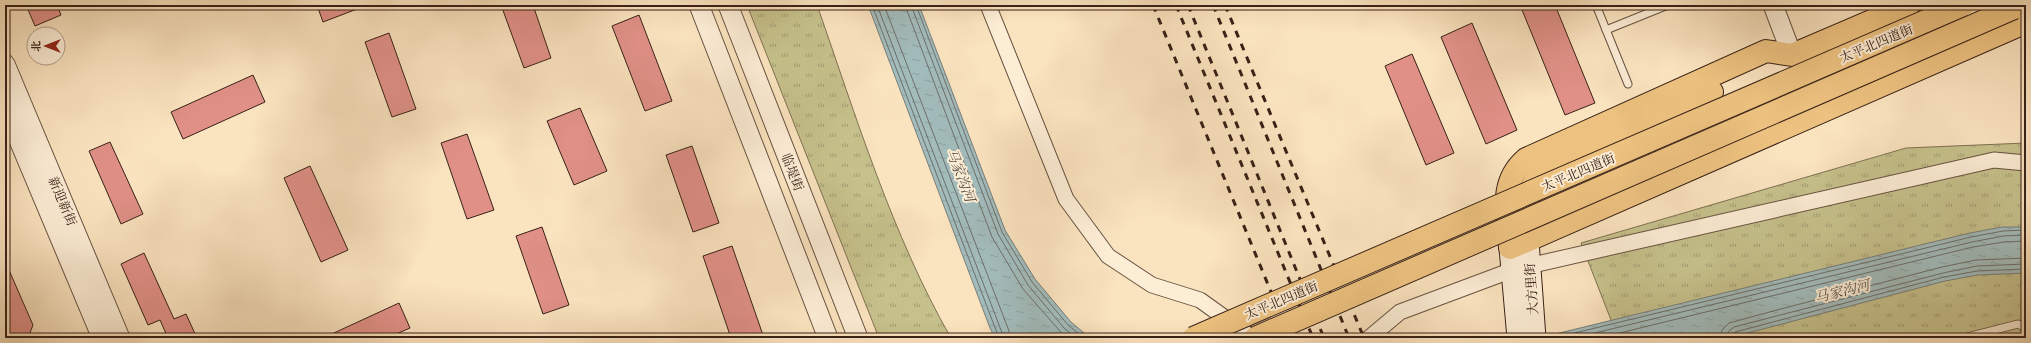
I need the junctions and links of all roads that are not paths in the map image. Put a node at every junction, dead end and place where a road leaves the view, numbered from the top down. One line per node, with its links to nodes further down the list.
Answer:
1 (699, 5): 22 (street)
2 (728, 5): 23 (street, 临堤街)
3 (988, 5): 25 (street)
4 (1596, 5): 10 (lane)
5 (1668, 5): 10 (lane)
6 (1773, 5): 11 (street)
7 (1909, 5): 11 (main road)
8 (1963, 5): 24 (main road, 太平北四道街, bridge)
9 (2020, 11): 16 (main road); 25 (main road, 太平北四道街, bridge)
10 (1606, 30): 13 (lane)
11 (1792, 55): 16 (main road)
12 (5, 64): 21 (street, 新迎新街)
13 (1628, 84)
14 (5, 107): 20 (street, 新迎新街)
15 (2026, 163): 17 (street)
16 (1519, 244): 17 (main road, 大方里街)
17 (1521, 268): 18 (main road, 大方里街); 26 (street)
18 (1523, 325): 27 (main road, 大方里街)
19 (2026, 328): 28 (lane)
20 (102, 338)
21 (120, 338)
22 (828, 338)
23 (858, 338)
24 (1193, 338)
25 (1254, 338)
26 (1369, 338)
27 (1535, 338)
28 (1963, 338)

